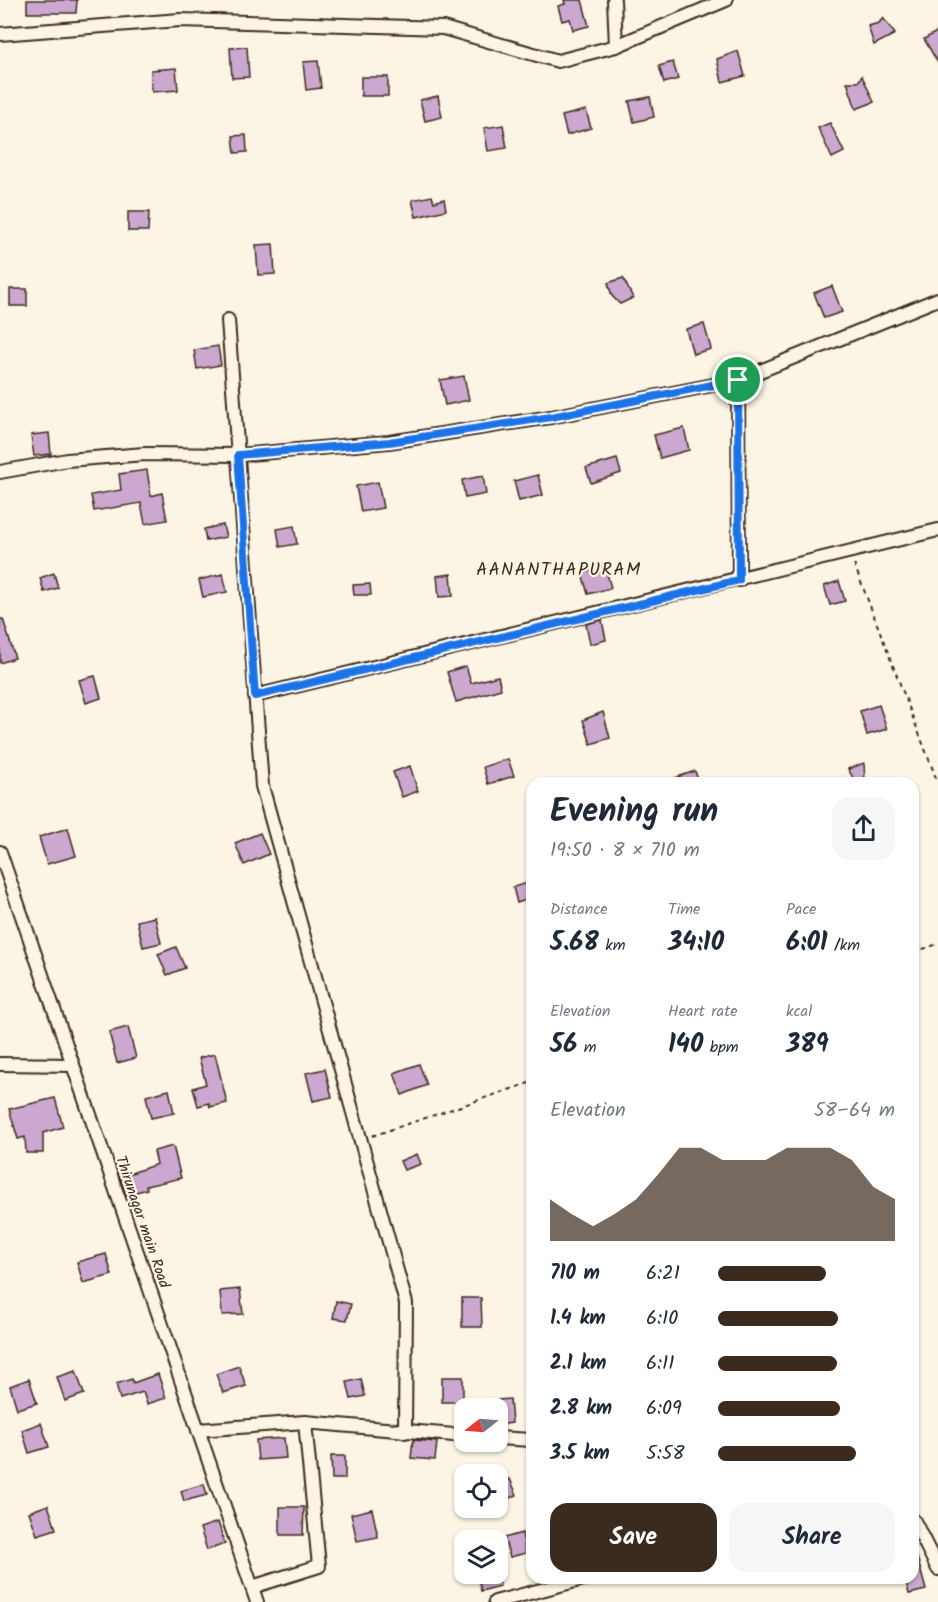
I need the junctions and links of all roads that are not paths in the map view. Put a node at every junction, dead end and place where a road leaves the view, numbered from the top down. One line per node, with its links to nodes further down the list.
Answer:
1 (614, 0): 4 (street)
2 (726, 0): 4 (street)
3 (0, 34): 4 (street)
4 (616, 46)
5 (938, 299): 7 (street)
6 (228, 320): 8 (street)
7 (738, 380): 8 (street); 11 (street)
8 (238, 455): 9 (street); 12 (street)
9 (0, 472)
10 (938, 530): 11 (street)
11 (739, 580): 12 (street)
12 (255, 696): 18 (street)
13 (0, 852): 15 (street, Thirunagar main Road)
14 (0, 1064): 15 (street)
15 (73, 1065): 17 (street, Thirunagar main Road)
16 (305, 1422): 17 (street); 18 (street); 25 (street)
17 (198, 1430): 25 (street, Thirunagar main Road)
18 (405, 1432): 19 (street)
19 (454, 1435)
20 (508, 1439): 21 (street)
21 (526, 1440)
22 (919, 1531): 23 (street)
23 (938, 1569)
24 (564, 1584): 27 (street)
25 (252, 1587): 26 (street, Thirunagar main Road)
26 (257, 1602)
27 (495, 1602)

